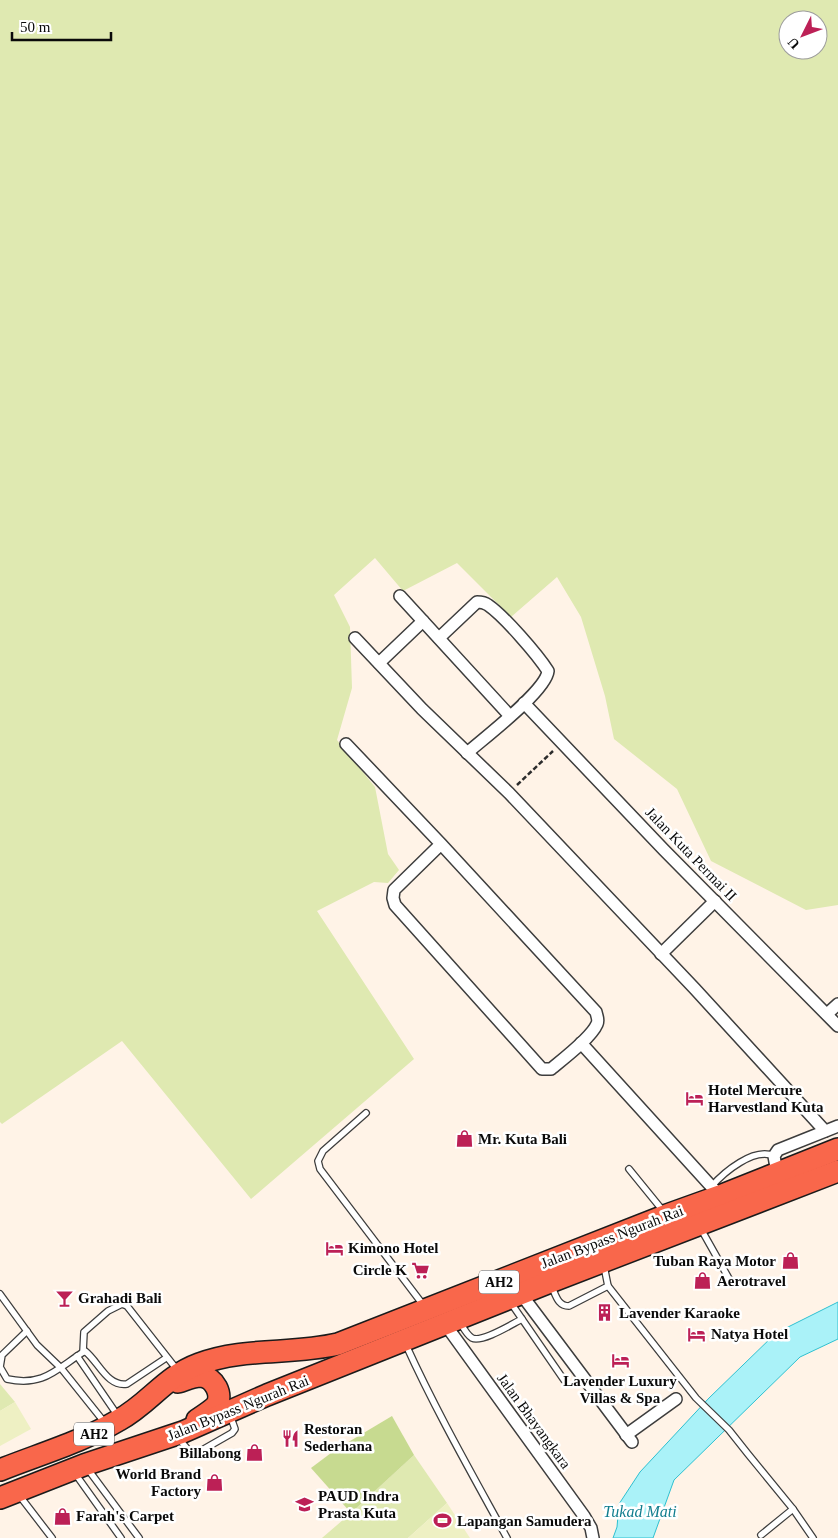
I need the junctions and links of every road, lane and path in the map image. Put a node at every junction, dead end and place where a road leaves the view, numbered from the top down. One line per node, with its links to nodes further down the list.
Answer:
1 (400, 596): 2 (street)
2 (423, 621): 4 (street); 5 (street)
3 (355, 638): 5 (street)
4 (439, 638): 6 (street); 7 (street)
5 (379, 663): 10 (street)
6 (524, 703): 7 (street); 8 (street, Jalan Kuta Permai II)
7 (510, 716): 10 (street)
8 (563, 742): 11 (path); 13 (street, Jalan Kuta Permai II)
9 (346, 744): 12 (street)
10 (467, 753): 11 (street)
11 (509, 793): 14 (street)
12 (441, 844): 18 (street); 18 (street)
13 (715, 901): 14 (street); 16 (street, Jalan Kuta Permai II)
14 (661, 954): 21 (street)
15 (838, 1004): 16 (street)
16 (827, 1014): 17 (street, Jalan Kuta Permai II)
17 (838, 1026)
18 (581, 1043): 26 (street)
19 (366, 1113): 35 (lane)
20 (838, 1126): 21 (street)
21 (825, 1131): 23 (street)
22 (838, 1149): 23 (highway, Jalan Bypass Ngurah Rai / AH2)
23 (775, 1165): 26 (highway, Jalan Bypass Ngurah Rai / AH2)
24 (629, 1168): 27 (lane)
25 (838, 1170): 28 (highway, Jalan Bypass Ngurah Rai / AH2)
26 (716, 1192): 27 (highway, Jalan Bypass Ngurah Rai / AH2)
27 (667, 1215): 35 (highway, Jalan Bypass Ngurah Rai / AH2)
28 (698, 1225): 29 (highway, Jalan Bypass Ngurah Rai / AH2); 31 (lane)
29 (603, 1261): 30 (highway, Jalan Bypass Ngurah Rai / AH2); 32 (lane)
30 (550, 1282): 32 (lane); 34 (highway, Jalan Bypass Ngurah Rai / AH2)
31 (732, 1284)
32 (608, 1286): 52 (lane)
33 (0, 1294): 38 (lane)
34 (515, 1296): 36 (lane); 37 (highway, Jalan Bypass Ngurah Rai / AH2); 46 (street)
35 (427, 1309): 42 (highway, Jalan Bypass Ngurah Rai / AH2)
36 (522, 1319): 37 (lane); 44 (lane)
37 (452, 1321): 39 (highway, Jalan Bypass Ngurah Rai / AH2); 58 (street, Jalan Bhayangkara)
38 (27, 1331): 43 (lane); 43 (lane)
39 (404, 1340): 48 (highway, Jalan Bypass Ngurah Rai / AH2); 57 (lane)
40 (83, 1352): 41 (lane); 42 (lane); 42 (lane)
41 (77, 1356): 43 (lane); 47 (lane)
42 (173, 1365): 45 (highway, Jalan Bypass Ngurah Rai / AH2)
43 (61, 1368): 47 (lane)
44 (564, 1380)
45 (157, 1390): 47 (highway, Jalan Bypass Ngurah Rai / AH2); 48 (highway)
46 (676, 1400)
47 (114, 1423): 50 (highway, Jalan Bypass Ngurah Rai / AH2)
48 (179, 1433): 49 (highway, Jalan Bypass Ngurah Rai / AH2)
49 (78, 1467): 51 (highway, Jalan Bypass Ngurah Rai / AH2); 55 (lane); 56 (lane)
50 (0, 1470)
51 (8, 1494): 54 (lane)
52 (792, 1509): 53 (lane); 59 (lane)
53 (761, 1535)
54 (52, 1538)
55 (121, 1538)
56 (139, 1538)
57 (507, 1538)
58 (593, 1538)
59 (813, 1538)

